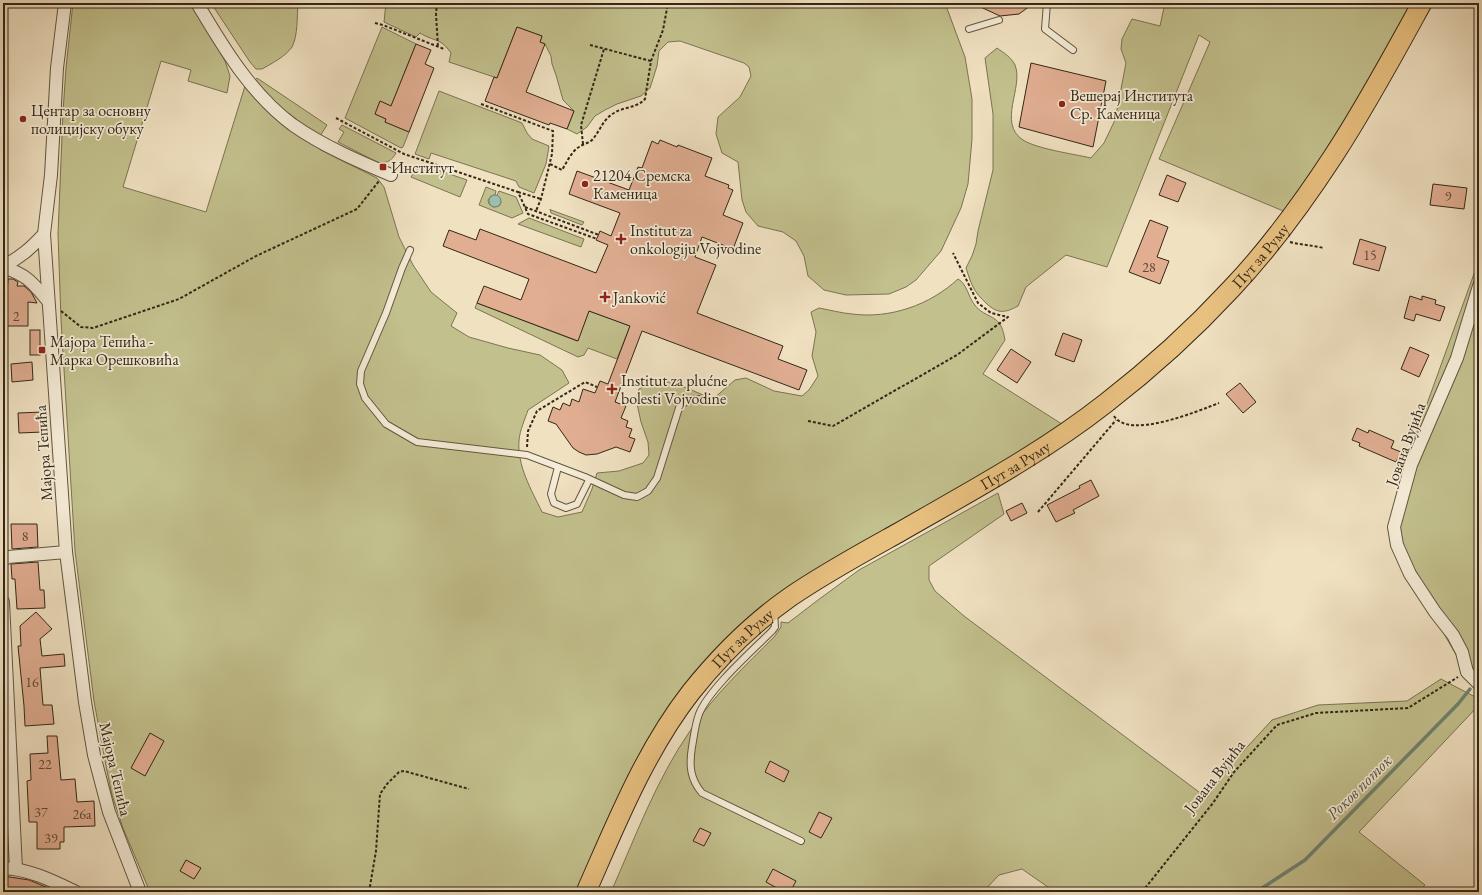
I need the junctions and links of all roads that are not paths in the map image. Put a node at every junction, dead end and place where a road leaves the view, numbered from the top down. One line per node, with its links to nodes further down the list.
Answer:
1 (65, 3): 9 (street, Мајора Тепића)
2 (197, 3): 8 (street)
3 (1047, 3): 7 (lane)
4 (1422, 3): 20 (main road, Пут за Руму)
5 (999, 20): 6 (lane)
6 (968, 29)
7 (1073, 50)
8 (388, 174)
9 (44, 234): 11 (street); 13 (street, Мајора Тепића)
10 (410, 250): 15 (lane)
11 (3, 266): 13 (street)
12 (1479, 286): 21 (street, Јована Вујића)
13 (48, 301): 17 (street, Мајора Тепића)
14 (698, 398): 16 (lane)
15 (558, 467): 16 (lane); 16 (lane)
16 (590, 480)
17 (66, 552): 18 (street); 26 (street, Мајора Тепића)
18 (3, 560)
19 (3, 602): 24 (street)
20 (774, 609): 22 (lane); 27 (main road, Пут за Руму)
21 (1479, 684)
22 (801, 841)
23 (3, 868): 24 (street)
24 (16, 869): 25 (street)
25 (76, 892)
26 (140, 892)
27 (586, 892)

